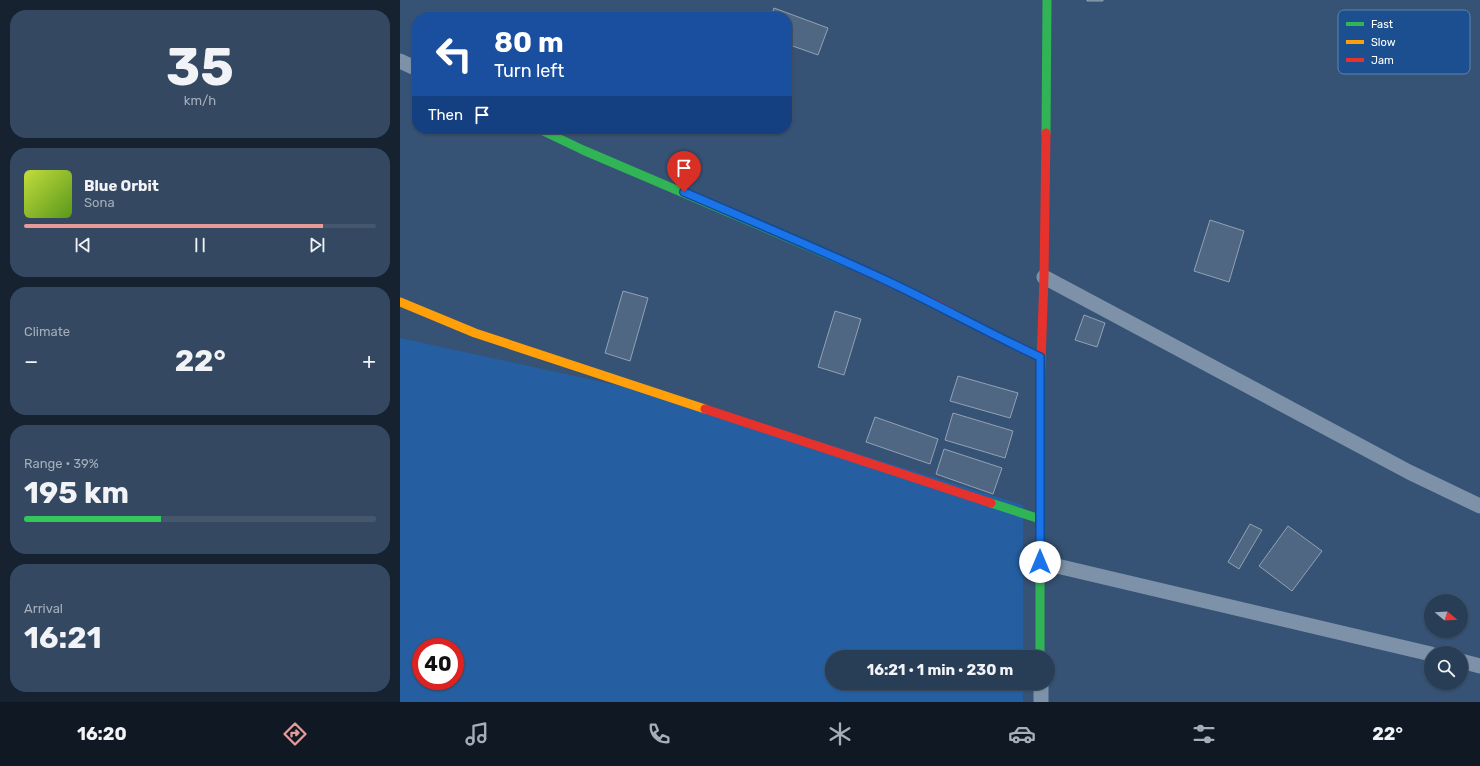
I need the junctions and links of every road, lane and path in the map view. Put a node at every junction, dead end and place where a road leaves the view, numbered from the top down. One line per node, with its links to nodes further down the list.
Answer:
1 (1047, 0): 5 (street)
2 (400, 60): 3 (street)
3 (412, 66)
4 (549, 134): 7 (street)
5 (1044, 278): 7 (street); 8 (street)
6 (400, 302): 9 (street)
7 (1040, 357): 9 (street)
8 (1480, 506)
9 (1040, 519): 10 (street)
10 (1040, 562): 11 (street); 12 (street)
11 (1040, 650)
12 (1424, 652)
13 (1468, 663): 14 (street)
14 (1480, 666)
15 (1041, 690): 16 (street)
16 (1041, 702)

